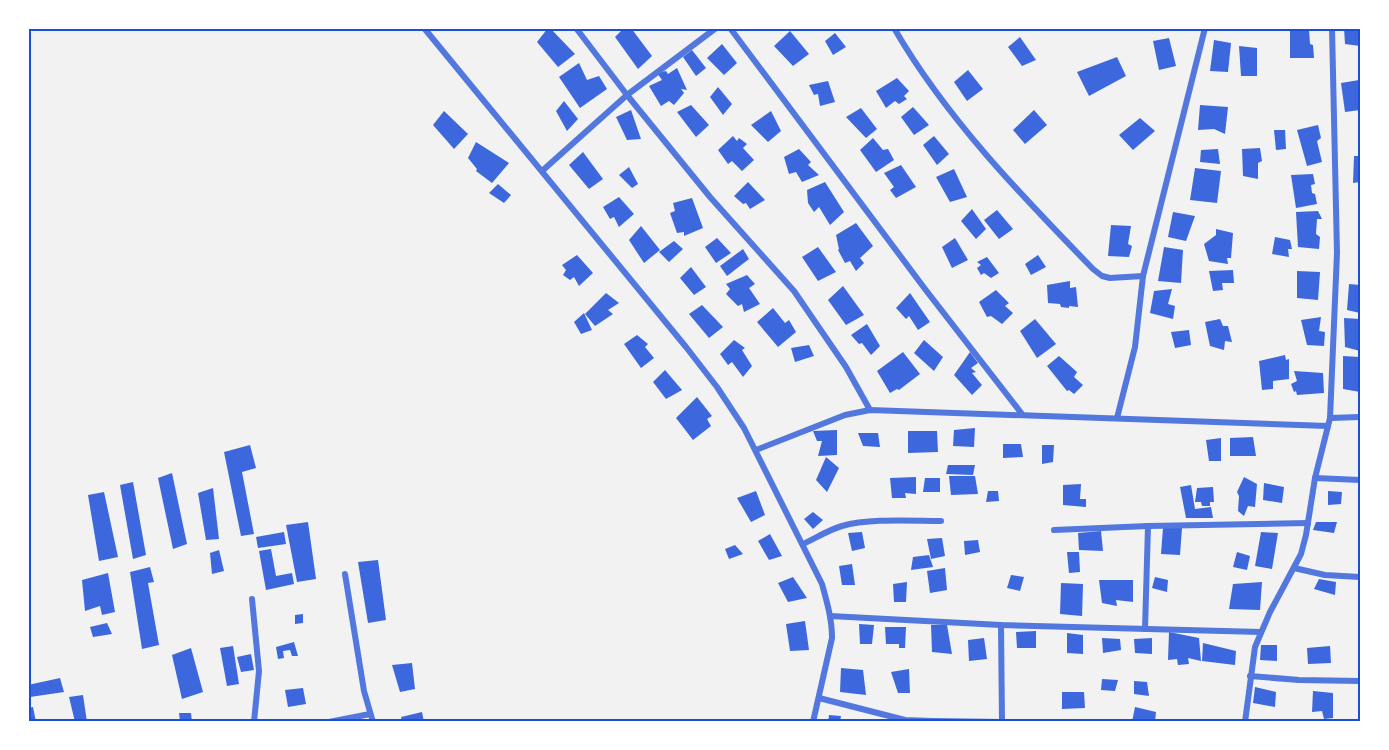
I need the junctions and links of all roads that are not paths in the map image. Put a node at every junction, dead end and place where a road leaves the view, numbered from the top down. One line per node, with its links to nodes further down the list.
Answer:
1 (424, 28): 9 (street)
2 (576, 28): 8 (street)
3 (716, 28): 8 (street)
4 (730, 28): 12 (street)
5 (894, 28): 10 (street)
6 (1205, 28): 10 (street)
7 (1332, 28): 15 (street)
8 (627, 95): 9 (street); 11 (street)
9 (542, 171): 17 (street)
10 (1143, 276): 14 (street)
11 (870, 410): 12 (street); 17 (street)
12 (1022, 414): 14 (street)
13 (1360, 417): 15 (street)
14 (1118, 418): 16 (street)
15 (1330, 418): 16 (street)
16 (1328, 426): 18 (street)
17 (756, 450): 24 (street)
18 (1315, 478): 19 (street); 21 (street)
19 (1360, 480)
20 (941, 521): 24 (street)
21 (1308, 523): 22 (street); 25 (street)
22 (1148, 526): 23 (street); 31 (street)
23 (1054, 530)
24 (803, 544): 29 (street)
25 (1294, 568): 27 (street); 32 (street)
26 (345, 574): 36 (street)
27 (1360, 577)
28 (252, 599): 38 (street)
29 (831, 616): 30 (street); 35 (street)
30 (1001, 625): 31 (street); 37 (street)
31 (1145, 629): 32 (street)
32 (1261, 632): 33 (street)
33 (1250, 676): 34 (street); 41 (street)
34 (1360, 681)
35 (819, 698): 37 (street); 40 (street)
36 (371, 718): 39 (street)
37 (1003, 721)
38 (254, 722)
39 (329, 722)
40 (813, 722)
41 (1245, 722)

